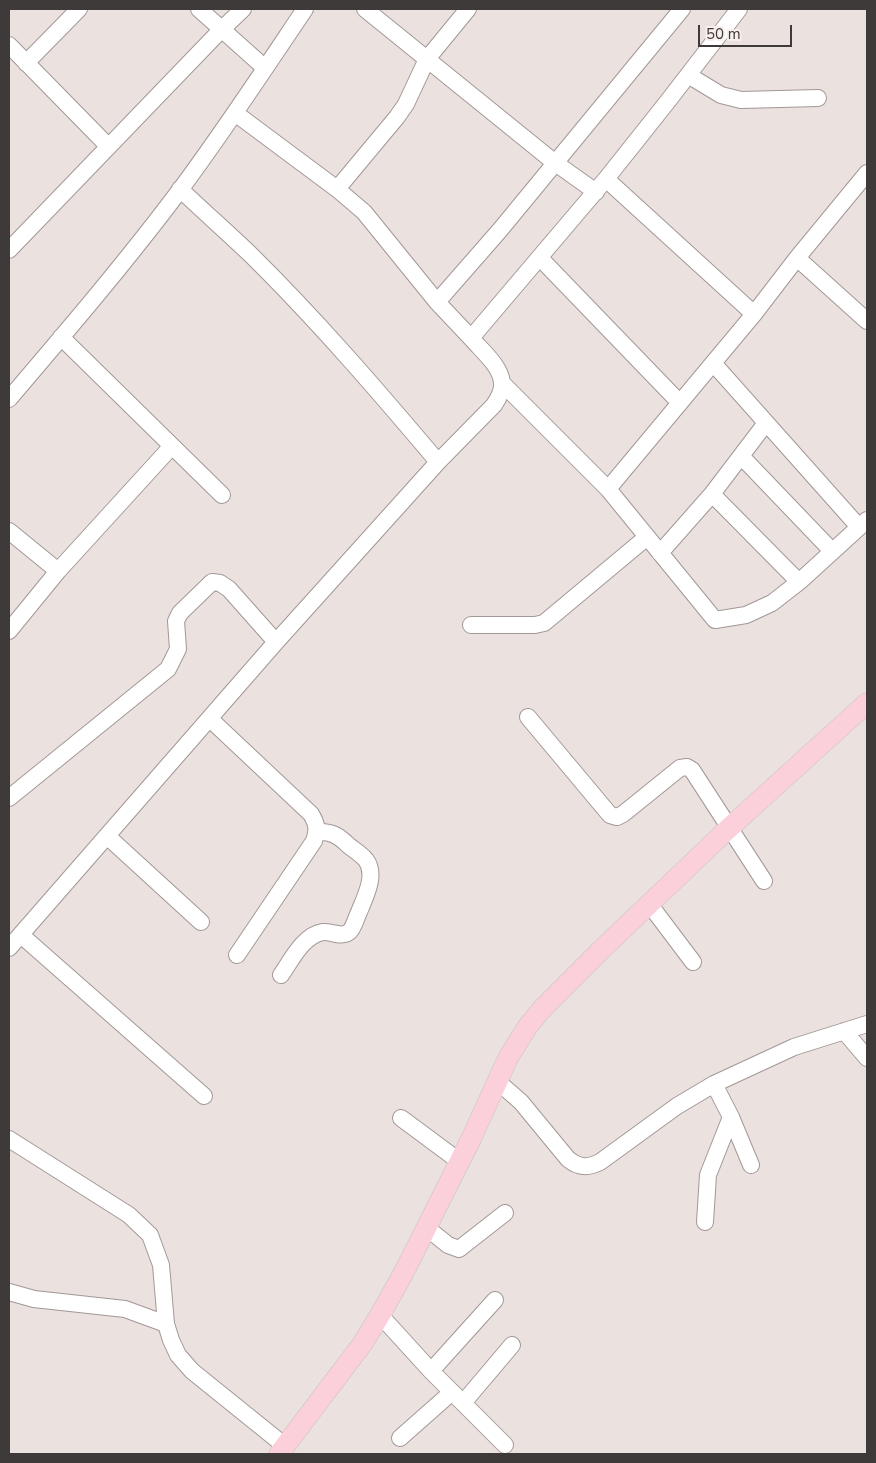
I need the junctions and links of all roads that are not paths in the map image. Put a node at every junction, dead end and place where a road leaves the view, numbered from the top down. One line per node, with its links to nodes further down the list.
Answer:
1 (79, 9): 12 (street)
2 (198, 9): 9 (street)
3 (243, 9): 9 (street)
4 (305, 9): 13 (street)
5 (365, 9): 11 (street)
6 (468, 9): 11 (street)
7 (682, 9): 18 (street)
8 (739, 9): 14 (street)
9 (221, 30): 13 (street); 17 (street)
10 (9, 45): 12 (street)
11 (427, 59): 18 (street); 21 (street)
12 (26, 63): 17 (street)
13 (265, 68): 16 (street)
14 (688, 75): 15 (street); 20 (street)
15 (818, 98)
16 (235, 113): 21 (street); 22 (street)
17 (108, 146): 24 (street)
18 (554, 162): 23 (street); 27 (street)
19 (867, 173): 26 (street)
20 (606, 179): 23 (street); 28 (street)
21 (338, 189): 27 (street)
22 (180, 190): 30 (street); 39 (street)
23 (596, 192): 25 (street)
24 (9, 250)
25 (540, 258): 31 (street); 35 (street)
26 (797, 258): 28 (street); 29 (street)
27 (437, 302): 31 (street)
28 (754, 314): 32 (street)
29 (867, 322)
30 (61, 337): 34 (street); 37 (street)
31 (471, 338): 33 (street)
32 (713, 363): 35 (street); 36 (street)
33 (503, 384): 39 (street); 40 (street)
34 (9, 400)
35 (680, 403): 40 (street)
36 (766, 423): 38 (street); 43 (street)
37 (172, 446): 41 (street); 48 (street)
38 (741, 456): 42 (street); 46 (street)
39 (438, 462): 52 (street)
40 (608, 488): 45 (street)
41 (222, 494)
42 (712, 494): 47 (street); 49 (street)
43 (863, 523): 46 (street)
44 (9, 531): 48 (street)
45 (647, 537): 47 (street); 50 (street)
46 (832, 551): 49 (street)
47 (660, 553): 49 (street)
48 (58, 571): 51 (street)
49 (799, 582)
50 (471, 625)
51 (9, 631)
52 (276, 642): 55 (street); 56 (street)
53 (867, 703): 57 (main road)
54 (528, 717): 57 (street)
55 (210, 719): 58 (street); 59 (street)
56 (9, 798)
57 (729, 828): 60 (street); 61 (main road)
58 (318, 832): 65 (street); 67 (street)
59 (107, 836): 62 (street); 63 (street)
60 (764, 881)
61 (650, 905): 66 (street); 71 (main road)
62 (201, 922)
63 (21, 935): 64 (street); 73 (street)
64 (9, 948)
65 (237, 956)
66 (693, 962)
67 (281, 975)
68 (867, 1024): 69 (street)
69 (844, 1031): 70 (street); 72 (street)
70 (867, 1058)
71 (497, 1081): 72 (street); 77 (main road)
72 (714, 1084): 74 (street)
73 (204, 1096)
74 (732, 1117): 78 (street); 80 (street)
75 (401, 1118): 77 (street)
76 (9, 1139): 85 (street)
77 (459, 1162): 81 (main road)
78 (751, 1165)
79 (505, 1213): 81 (street)
80 (705, 1222)
81 (427, 1228): 84 (main road)
82 (9, 1292): 85 (street)
83 (495, 1300): 87 (street)
84 (380, 1315): 87 (street); 91 (main road)
85 (166, 1324): 91 (street)
86 (512, 1345): 88 (street)
87 (431, 1371): 88 (street)
88 (457, 1397): 89 (street); 90 (street)
89 (400, 1438)
90 (505, 1445)
91 (282, 1450)

